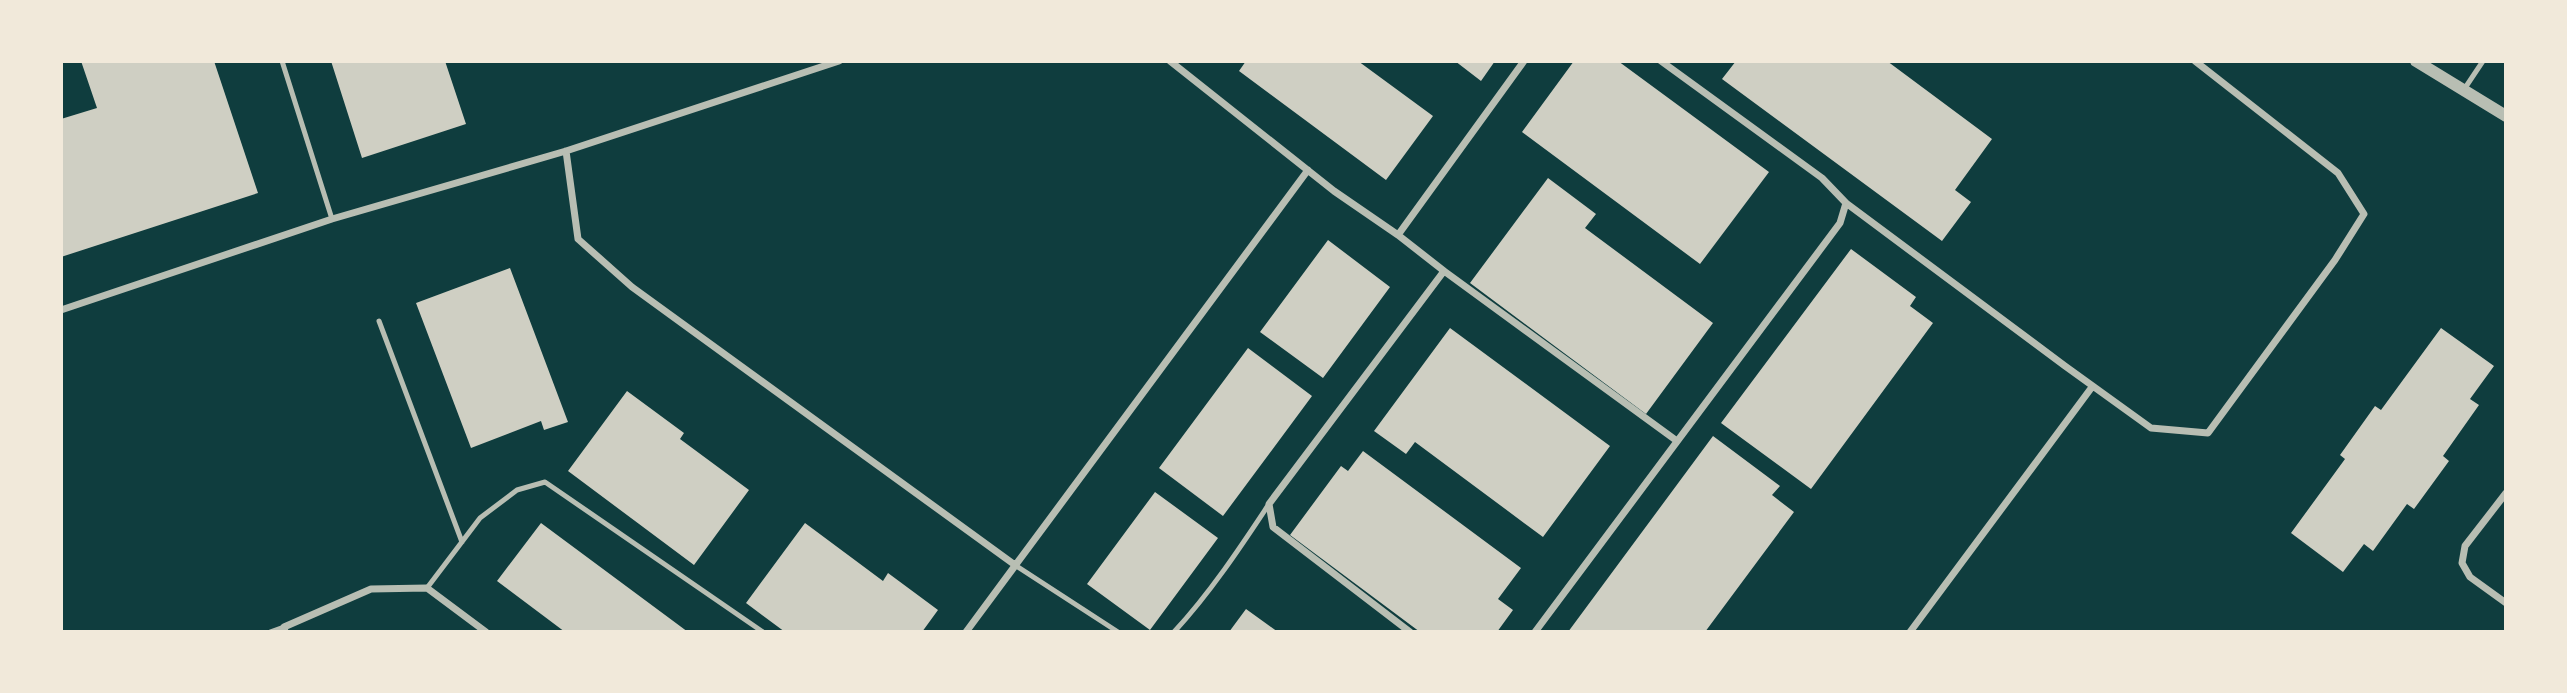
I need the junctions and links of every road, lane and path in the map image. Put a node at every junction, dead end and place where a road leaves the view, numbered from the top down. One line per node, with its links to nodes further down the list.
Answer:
1 (282, 61): 14 (lane)
2 (839, 61): 11 (street)
3 (1170, 61): 12 (street)
4 (1524, 61): 15 (street)
5 (1661, 61): 13 (street)
6 (2195, 61): 19 (street)
7 (2416, 61): 9 (street)
8 (2483, 61): 9 (lane)
9 (2463, 91): 10 (street)
10 (2506, 116)
11 (566, 151): 14 (street); 24 (street)
12 (1308, 170): 15 (street); 24 (street)
13 (1846, 203): 19 (street); 20 (street)
14 (332, 219): 17 (street)
15 (1398, 235): 16 (street)
16 (1444, 271): 20 (street); 22 (street)
17 (61, 310)
18 (379, 321): 23 (lane)
19 (2092, 387): 36 (street)
20 (1677, 442): 35 (street)
21 (2506, 494): 26 (street)
22 (1269, 504): 33 (lane); 34 (street)
23 (462, 542): 25 (lane); 30 (lane)
24 (1015, 565): 31 (street); 32 (lane)
25 (428, 588): 27 (street); 29 (street)
26 (2506, 603)
27 (285, 629): 28 (lane)
28 (270, 632)
29 (486, 632)
30 (763, 632)
31 (966, 632)
32 (1118, 632)
33 (1174, 632)
34 (1410, 632)
35 (1535, 632)
36 (1910, 632)

